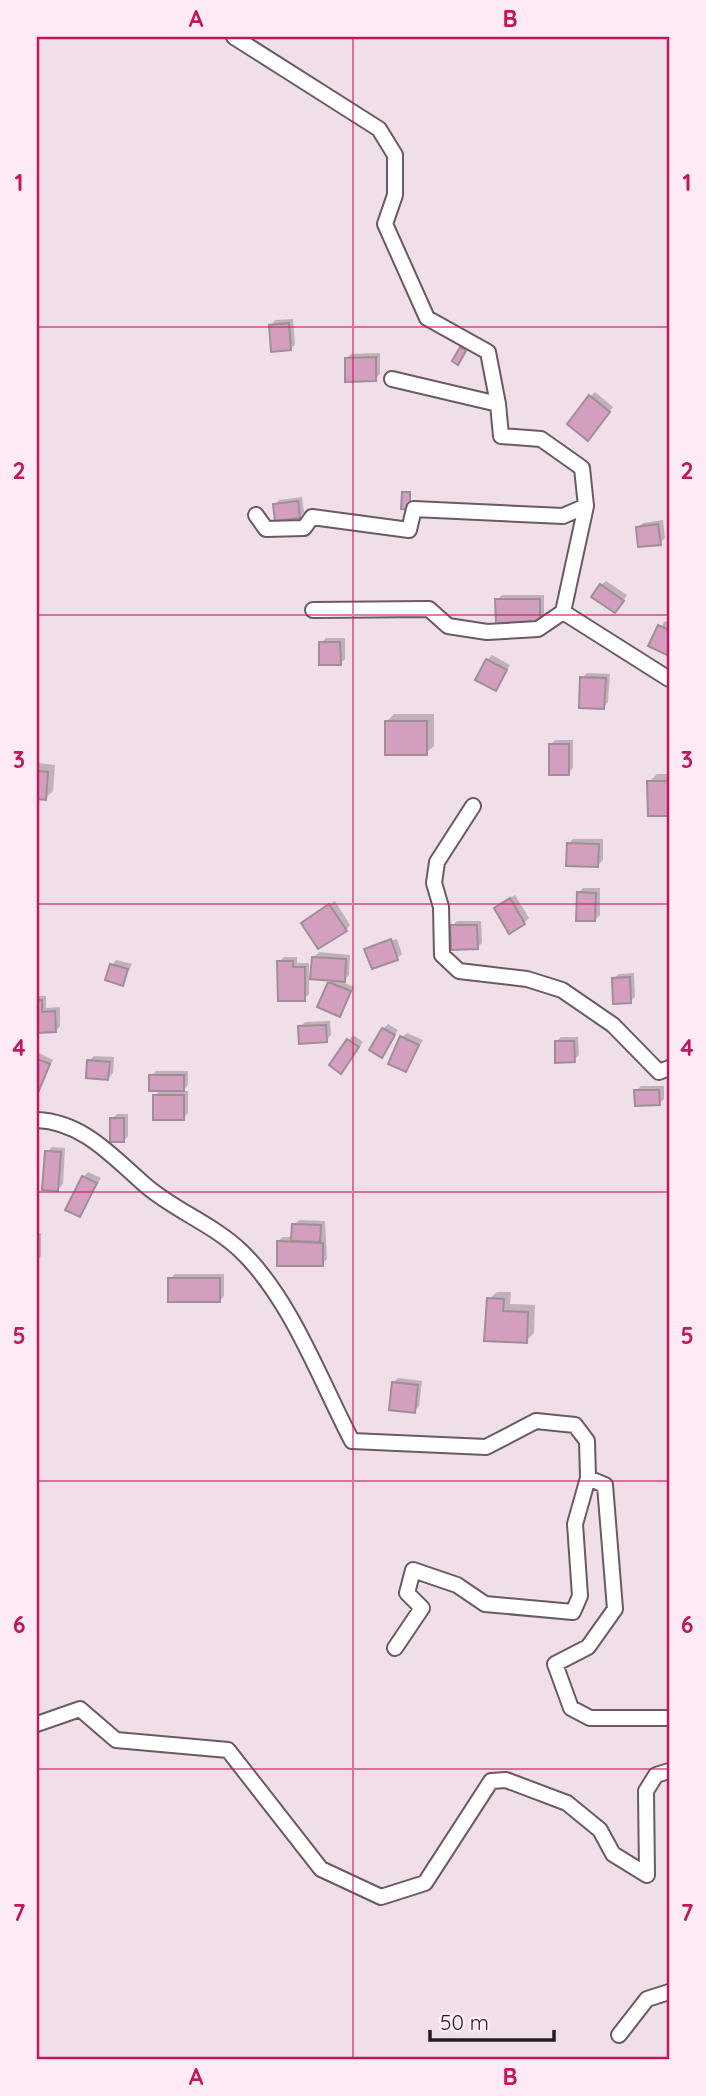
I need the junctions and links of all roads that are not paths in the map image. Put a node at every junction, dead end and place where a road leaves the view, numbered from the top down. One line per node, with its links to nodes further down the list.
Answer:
1 (234, 37): 3 (street)
2 (392, 379): 3 (street)
3 (498, 404): 4 (street)
4 (586, 506): 5 (street); 7 (street)
5 (256, 515)
6 (313, 610): 7 (street)
7 (563, 611): 8 (street)
8 (669, 679)
9 (473, 806): 10 (street)
10 (669, 1068)
11 (37, 1120): 12 (street)
12 (588, 1478): 13 (street); 14 (street)
13 (394, 1648)
14 (669, 1718)
15 (37, 1724): 16 (street)
16 (669, 1771)
17 (669, 1993): 18 (street)
18 (619, 2035)

